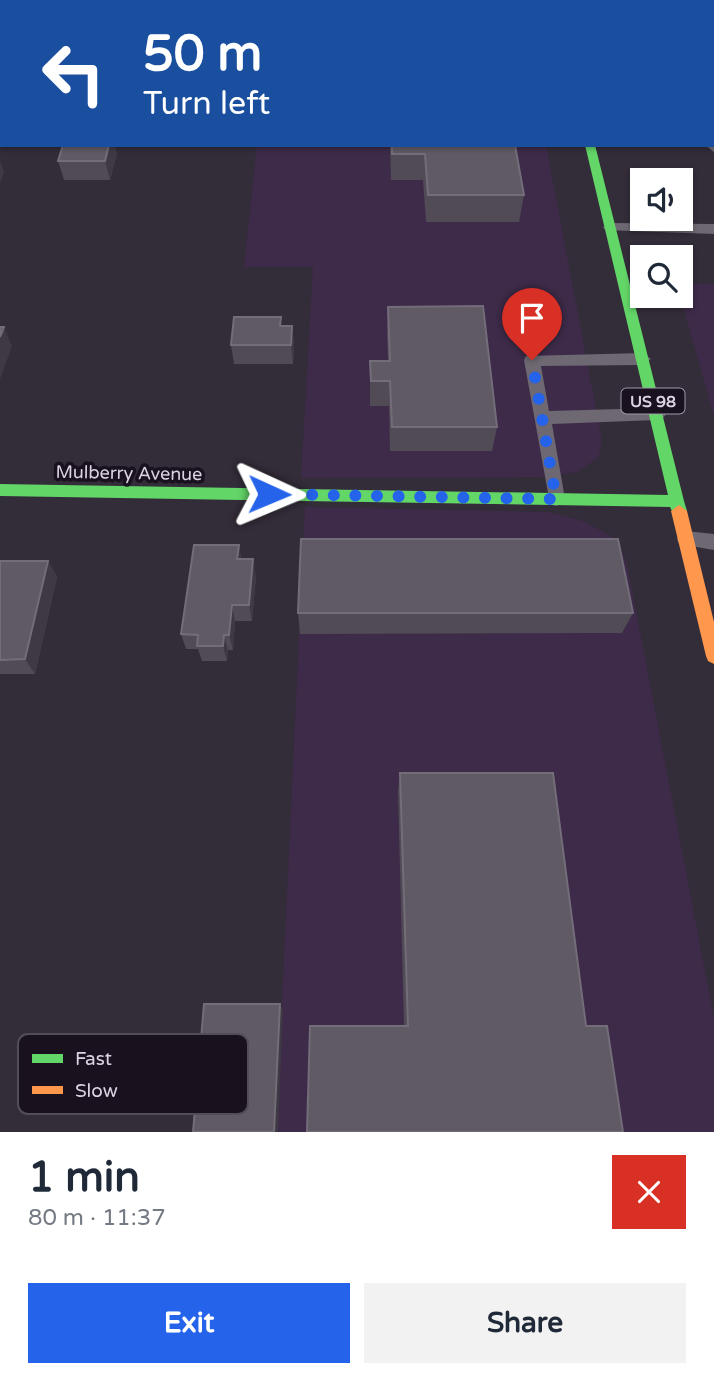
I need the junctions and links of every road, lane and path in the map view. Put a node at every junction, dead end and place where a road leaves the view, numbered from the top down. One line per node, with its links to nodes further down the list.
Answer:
1 (590, 147): 2 (main road, US 98)
2 (610, 227): 3 (lane); 4 (main road, US 98)
3 (714, 229)
4 (643, 359): 5 (main road, US 98); 6 (lane)
5 (657, 414): 6 (lane); 9 (main road, US 98)
6 (543, 418): 8 (lane)
7 (0, 490): 8 (main road, Mulberry Avenue)
8 (556, 499): 9 (main road, Mulberry Avenue)
9 (677, 501): 10 (main road, US 98)
10 (686, 539): 11 (lane); 12 (main road, US 98)
11 (714, 542)
12 (714, 656)

